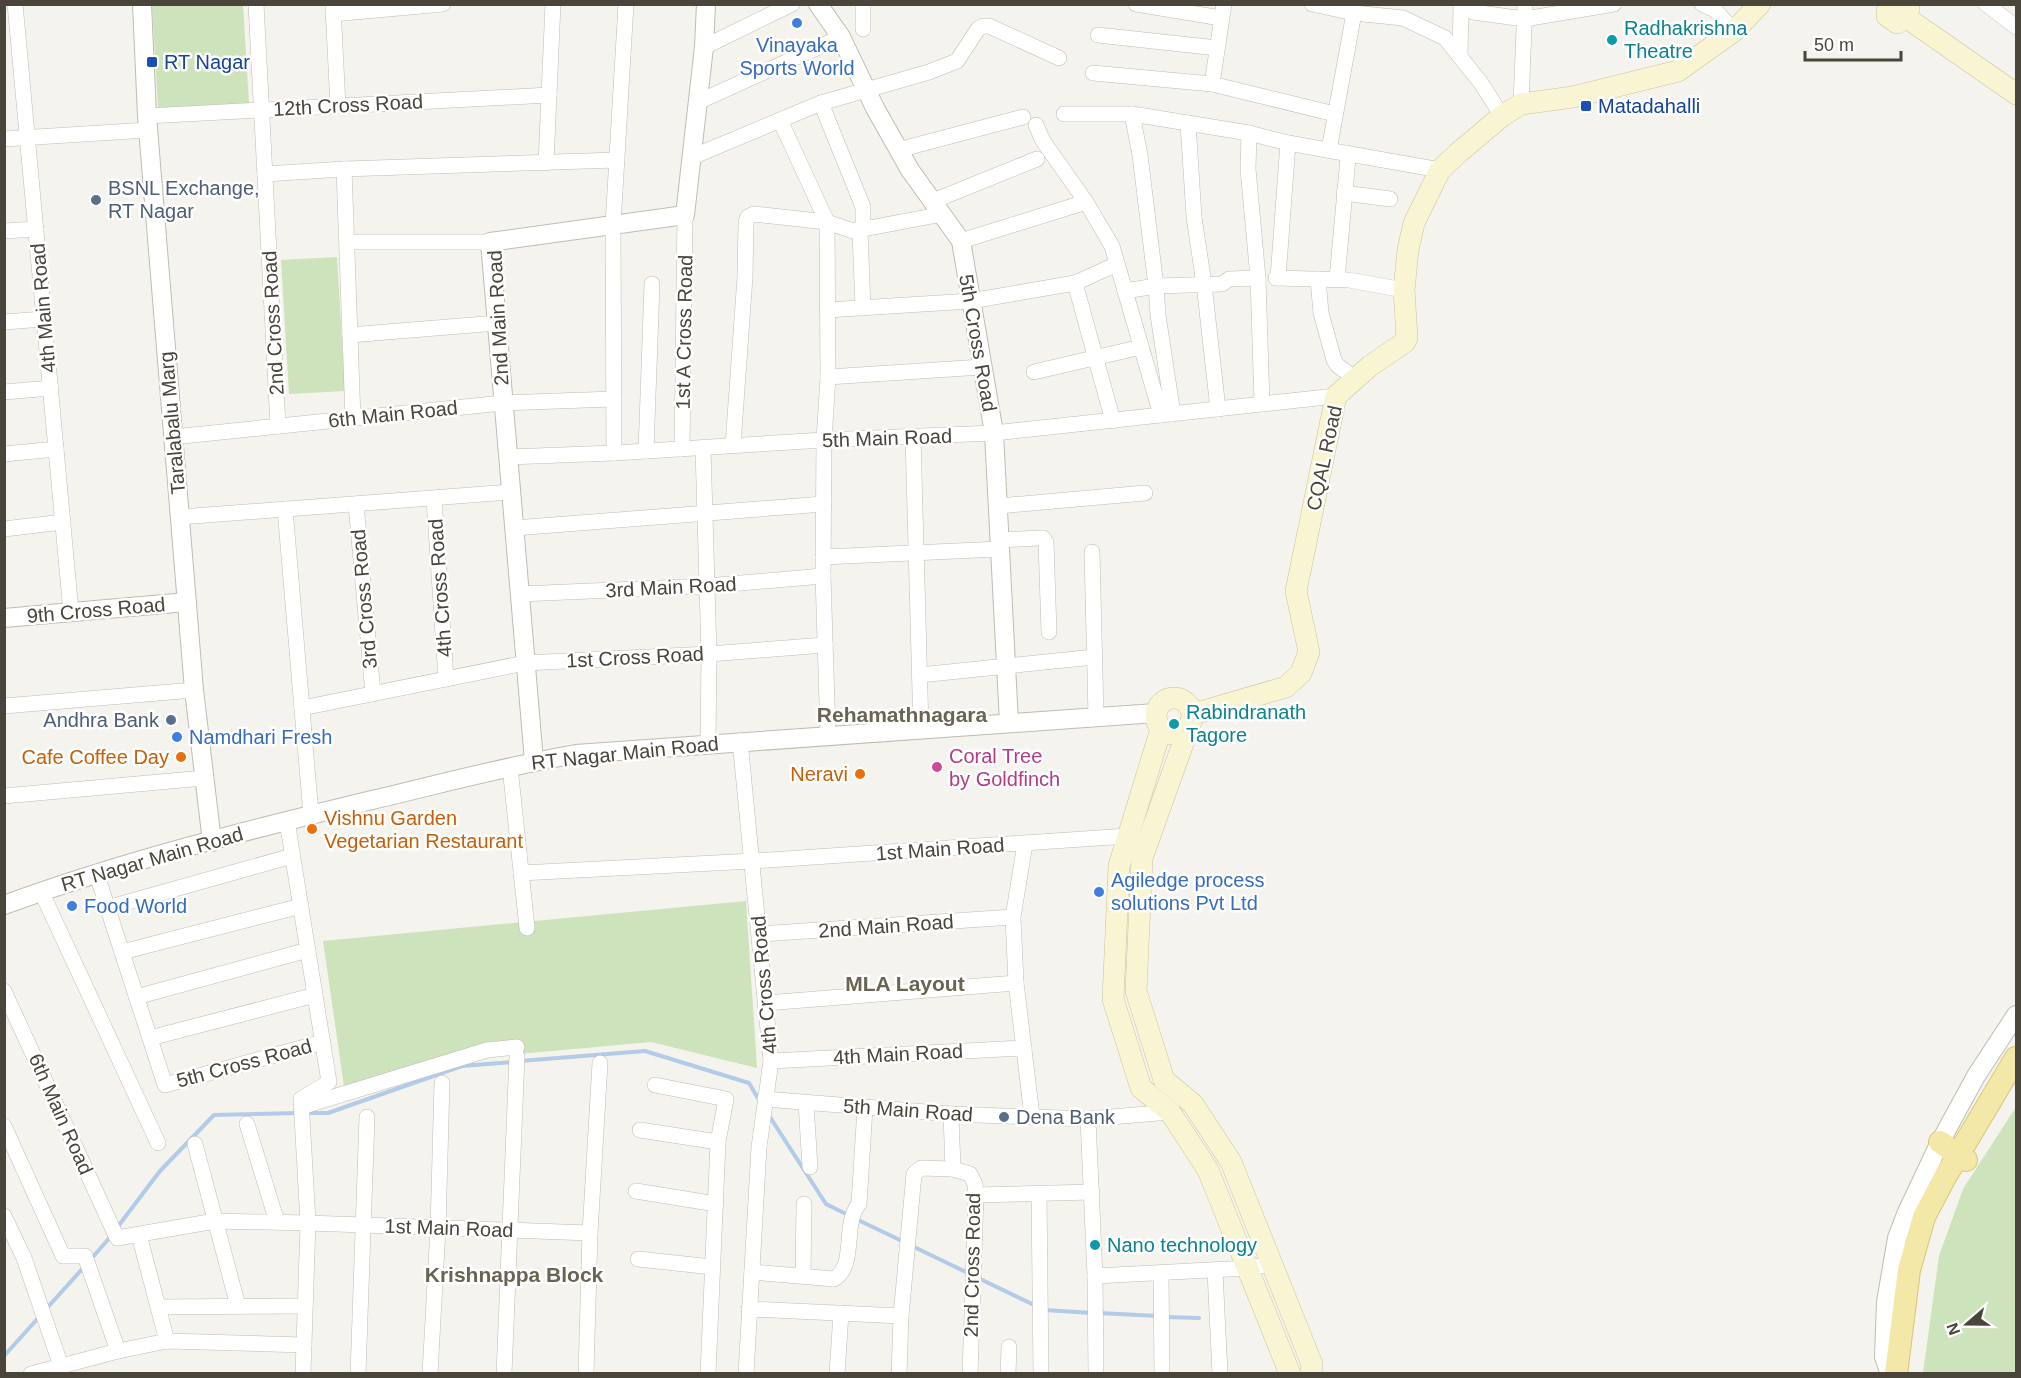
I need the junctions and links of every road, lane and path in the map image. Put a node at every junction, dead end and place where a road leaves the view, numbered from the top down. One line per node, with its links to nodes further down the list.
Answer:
1 (15, 4): 30 (street, 4th Main Road)
2 (142, 4): 50 (street, Taralabalu Marg)
3 (256, 4): 44 (street, 2nd Cross Road)
4 (443, 4): 20 (street)
5 (553, 4): 39 (street)
6 (626, 4): 61 (street)
7 (706, 4): 31 (street)
8 (792, 4): 31 (street)
9 (818, 4): 29 (street, 5th Cross Road)
10 (863, 4): 26 (street)
11 (1136, 4): 21 (street)
12 (1312, 4): 24 (street)
13 (1614, 4): 23 (street)
14 (1702, 4): 27 (street)
15 (1760, 4): 27 (main road, CQAL Road)
16 (1986, 4): 25 (street)
17 (1884, 7): 19 (main road)
18 (1467, 8): 23 (street); 33 (street)
19 (1909, 8): 38 (main road)
20 (333, 9): 43 (street)
21 (1222, 11): 32 (street)
22 (1390, 11): 24 (street); 33 (street)
23 (1525, 12): 42 (street)
24 (1354, 13): 47 (street)
25 (2016, 27)
26 (863, 29)
27 (1734, 31): 42 (main road, CQAL Road)
28 (1098, 35): 32 (street)
29 (841, 37): 37 (street, 5th Cross Road); 40 (street)
30 (12, 46): 53 (street, 4th Main Road)
31 (704, 46): 40 (street)
32 (1217, 48): 36 (street)
33 (1460, 57): 48 (street)
34 (1059, 58): 37 (street)
35 (1093, 73): 36 (street)
36 (1212, 84): 47 (street)
37 (867, 90): 41 (street); 56 (street, 5th Cross Road)
38 (2016, 94)
39 (549, 95): 43 (street, 12th Cross Road); 62 (street)
40 (698, 102): 59 (street)
41 (821, 103): 49 (street); 75 (street)
42 (1521, 104): 48 (main road, CQAL Road)
43 (338, 106): 44 (street, 12th Cross Road)
44 (261, 109): 50 (street, 12th Cross Road); 65 (street, 2nd Cross Road)
45 (1064, 114): 46 (street)
46 (1132, 114): 51 (street); 86 (street)
47 (1335, 114): 57 (street)
48 (1502, 116): 64 (main road, CQAL Road)
49 (780, 120): 59 (street); 71 (street)
50 (148, 123): 53 (street); 115 (street, Taralabalu Marg)
51 (1188, 123): 52 (street); 85 (street)
52 (1249, 133): 55 (street); 80 (street)
53 (27, 137): 54 (street); 73 (street, 4th Main Road)
54 (4, 139)
55 (1288, 143): 57 (street); 81 (street)
56 (898, 150): 68 (street); 69 (street, 5th Cross Road)
57 (1329, 150): 58 (street)
58 (1347, 153): 64 (street); 66 (street)
59 (692, 158): 70 (street)
60 (1037, 159): 69 (street)
61 (617, 160): 62 (street); 72 (street)
62 (546, 163): 63 (street)
63 (344, 169): 65 (street); 76 (street)
64 (1440, 170): 87 (main road, CQAL Road)
65 (265, 174): 112 (street, 2nd Cross Road)
66 (1344, 194): 67 (street); 82 (street)
67 (1390, 199)
68 (1086, 202): 78 (street); 79 (street)
69 (938, 207): 75 (street); 78 (street, 5th Cross Road)
70 (686, 215): 72 (street, 2nd Main Road); 120 (street, 1st A Cross Road)
71 (827, 222): 75 (street); 91 (street); 117 (street)
72 (613, 225): 77 (street, 2nd Main Road); 105 (street)
73 (36, 229): 74 (street); 92 (street, 4th Main Road)
74 (4, 231)
75 (860, 231): 90 (street)
76 (347, 242): 77 (street); 95 (street)
77 (490, 242): 94 (street, 2nd Main Road)
78 (961, 242): 89 (street, 5th Cross Road)
79 (1117, 264): 83 (street); 88 (street)
80 (1258, 278): 85 (street); 107 (street)
81 (1318, 279): 82 (street); 101 (street)
82 (1337, 279): 87 (street)
83 (1075, 283): 89 (street); 97 (street)
84 (652, 284): 121 (street)
85 (1204, 285): 86 (street); 108 (street)
86 (1156, 286): 88 (street); 109 (street)
87 (1404, 290): 101 (main road, CQAL Road)
88 (1125, 291): 96 (street)
89 (971, 301): 90 (street); 98 (street, 5th Cross Road)
90 (863, 308): 91 (street)
91 (827, 310): 100 (street)
92 (44, 319): 93 (street); 102 (street, 4th Main Road)
93 (4, 322)
94 (497, 323): 95 (street); 106 (street, 2nd Main Road)
95 (350, 335): 110 (street)
96 (1141, 347): 97 (street); 109 (street)
97 (1096, 358): 99 (street); 111 (street)
98 (982, 367): 100 (street); 113 (street, 5th Cross Road)
99 (1034, 372)
100 (828, 377): 116 (street)
101 (1356, 379): 104 (main road, CQAL Road)
102 (51, 388): 103 (street); 119 (street, 4th Main Road)
103 (4, 392)
104 (1336, 396): 107 (street, 5th Main Road); 160 (main road, CQAL Road)
105 (614, 399): 106 (street, 6th Main Road); 122 (street)
106 (503, 403): 110 (street, 6th Main Road); 124 (street, 2nd Main Road)
107 (1262, 404): 108 (street, 5th Main Road)
108 (1218, 409): 109 (street, 5th Main Road)
109 (1167, 415): 111 (street, 5th Main Road)
110 (353, 419): 112 (street, 6th Main Road)
111 (1113, 421): 113 (street, 5th Main Road)
112 (278, 426): 115 (street, 6th Main Road)
113 (994, 433): 114 (street, 5th Main Road); 130 (street, 5th Cross Road)
114 (914, 436): 116 (street, 5th Main Road); 139 (street)
115 (173, 437): 133 (street, Taralabalu Marg)
116 (824, 440): 117 (street, 5th Main Road); 129 (street)
117 (733, 445): 118 (street, 5th Main Road)
118 (703, 448): 120 (street, 5th Main Road); 132 (street)
119 (56, 449): 123 (street); 134 (street, 4th Main Road)
120 (682, 449): 121 (street, 5th Main Road)
121 (646, 451): 122 (street, 5th Main Road)
122 (614, 453): 124 (street, 5th Main Road)
123 (4, 454)
124 (508, 457): 125 (street, 2nd Main Road)
125 (511, 492): 127 (street); 135 (street, 2nd Main Road)
126 (1145, 493): 130 (street)
127 (434, 498): 128 (street); 154 (street, 4th Cross Road)
128 (356, 504): 131 (street); 156 (street, 3rd Cross Road)
129 (824, 504): 132 (street); 140 (street)
130 (998, 506): 137 (street, 5th Cross Road)
131 (285, 509): 133 (street); 158 (street)
132 (705, 515): 135 (street); 142 (street)
133 (180, 518): 144 (street, Taralabalu Marg)
134 (63, 522): 136 (street); 145 (street, 4th Main Road)
135 (514, 528): 143 (street, 2nd Main Road)
136 (4, 529)
137 (1000, 544): 139 (street); 147 (street); 152 (street, 5th Cross Road)
138 (1092, 552): 150 (street)
139 (916, 553): 140 (street); 153 (street)
140 (823, 556): 141 (street)
141 (823, 576): 142 (street, 3rd Main Road); 148 (street)
142 (707, 586): 143 (street, 3rd Main Road); 149 (street)
143 (520, 594): 151 (street, 2nd Main Road)
144 (187, 602): 145 (street, 9th Cross Road); 155 (street, Taralabalu Marg)
145 (71, 612): 146 (street, 9th Cross Road)
146 (4, 618)
147 (1049, 632)
148 (825, 645): 149 (street, 1st Cross Road); 164 (street)
149 (709, 654): 151 (street, 1st Cross Road); 166 (street)
150 (1094, 657): 152 (street); 159 (street)
151 (525, 663): 154 (street, 1st Cross Road); 167 (street, 2nd Main Road)
152 (1007, 666): 153 (street); 162 (street, 5th Cross Road)
153 (920, 675): 163 (street)
154 (446, 679): 156 (street, 1st Cross Road)
155 (194, 690): 157 (street); 169 (street, Taralabalu Marg)
156 (373, 694): 158 (street, 1st Cross Road)
157 (4, 706)
158 (302, 708): 171 (street)
159 (1096, 716): 161 (street, RT Nagar Main Road); 162 (street, RT Nagar Main Road)
160 (1191, 717): 161 (main road); 161 (main road); 238 (main road)
161 (1158, 721): 173 (main road)
162 (1009, 723): 163 (street, RT Nagar Main Road)
163 (921, 729): 164 (street, RT Nagar Main Road)
164 (828, 735): 165 (street, RT Nagar Main Road)
165 (740, 741): 166 (street, RT Nagar Main Road); 177 (street, 4th Cross Road)
166 (708, 743): 167 (street, RT Nagar Main Road)
167 (534, 761): 168 (street, RT Nagar Main Road)
168 (510, 767): 171 (street, RT Nagar Main Road); 179 (street)
169 (204, 778): 170 (street); 174 (street, Taralabalu Marg)
170 (4, 796)
171 (311, 815): 172 (street, RT Nagar Main Road)
172 (287, 821): 174 (street, RT Nagar Main Road); 176 (street)
173 (1128, 836): 175 (street, 1st Main Road); 207 (main road)
174 (212, 842): 178 (street, RT Nagar Main Road)
175 (1025, 844): 177 (street, 1st Main Road); 184 (street)
176 (292, 856): 182 (street); 183 (street)
177 (753, 861): 179 (street, 1st Main Road); 186 (street, 4th Cross Road)
178 (96, 872): 180 (street, RT Nagar Main Road); 183 (street)
179 (521, 873): 185 (street)
180 (41, 891): 181 (street, RT Nagar Main Road); 217 (street)
181 (4, 905)
182 (301, 906): 187 (street); 188 (street)
183 (108, 908): 188 (street)
184 (1013, 917): 186 (street, 2nd Main Road); 189 (street)
185 (527, 928)
186 (760, 934): 193 (street, 4th Cross Road)
187 (308, 950): 191 (street); 192 (street)
188 (122, 952): 192 (street)
189 (1016, 983): 193 (street); 197 (street)
190 (4, 990): 236 (street, 6th Main Road)
191 (315, 995): 195 (street); 196 (street)
192 (136, 997): 195 (street)
193 (766, 1003): 199 (street, 4th Cross Road)
194 (2016, 1015): 219 (street)
195 (150, 1038): 196 (street, 5th Cross Road)
196 (323, 1042): 209 (street)
197 (1024, 1048): 199 (street, 4th Main Road); 210 (street)
198 (2016, 1058): 219 (main road)
199 (771, 1061): 205 (street, 4th Cross Road)
200 (600, 1063): 235 (street)
201 (2016, 1076): 219 (main road)
202 (442, 1083): 233 (street)
203 (655, 1085): 216 (street)
204 (806, 1103): 205 (street, 5th Main Road); 206 (street, 5th Main Road); 220 (street)
205 (764, 1105): 242 (street, 4th Cross Road)
206 (865, 1107): 208 (street, 5th Main Road); 244 (street)
207 (1170, 1112): 212 (street); 240 (main road)
208 (951, 1114): 210 (street, 5th Main Road); 221 (street)
209 (302, 1116): 231 (street); 234 (street)
210 (1032, 1116): 212 (street, 5th Main Road)
211 (367, 1117): 232 (street)
212 (1088, 1119): 223 (street)
213 (247, 1124): 230 (street)
214 (4, 1126): 255 (street)
215 (640, 1130): 216 (street)
216 (718, 1142): 226 (street)
217 (159, 1143)
218 (195, 1144): 229 (street)
219 (1955, 1152): 257 (main road); 257 (street)
220 (810, 1167)
221 (953, 1169): 225 (street, 2nd Cross Road); 251 (street)
222 (636, 1191): 226 (street)
223 (1092, 1192): 224 (street); 245 (street)
224 (1039, 1194): 225 (street); 270 (street)
225 (976, 1196): 268 (street, 2nd Cross Road)
226 (716, 1204): 239 (street)
227 (804, 1204): 244 (street)
228 (4, 1216): 256 (street)
229 (215, 1221): 230 (street); 236 (street); 246 (street)
230 (278, 1222): 231 (street)
231 (308, 1223): 232 (street, 1st Main Road); 247 (street)
232 (363, 1225): 233 (street, 1st Main Road); 260 (street)
233 (438, 1228): 234 (street, 1st Main Road); 261 (street)
234 (510, 1230): 235 (street, 1st Main Road); 262 (street)
235 (590, 1233): 263 (street)
236 (139, 1235): 248 (street)
237 (638, 1259): 239 (street)
238 (1272, 1264): 240 (street); 275 (main road)
239 (712, 1267): 264 (street)
240 (1248, 1268): 241 (street); 274 (main road)
241 (1215, 1271): 243 (street); 273 (street)
242 (752, 1272): 244 (street); 249 (street, 4th Cross Road)
243 (1161, 1273): 245 (street); 272 (street)
244 (803, 1276)
245 (1095, 1276): 271 (street)
246 (238, 1306): 247 (street); 248 (street)
247 (305, 1306): 253 (street)
248 (158, 1307): 252 (street)
249 (749, 1309): 250 (street); 265 (street, 4th Cross Road)
250 (841, 1313): 251 (street); 266 (street)
251 (902, 1316): 267 (street)
252 (167, 1341): 253 (street); 255 (street)
253 (304, 1345): 259 (street)
254 (1009, 1347): 269 (street)
255 (118, 1351): 256 (street)
256 (61, 1366): 258 (street)
257 (1896, 1366)
258 (31, 1374)
259 (303, 1374)
260 (358, 1374)
261 (430, 1374)
262 (504, 1374)
263 (586, 1374)
264 (708, 1374)
265 (746, 1374)
266 (837, 1374)
267 (899, 1374)
268 (970, 1374)
269 (1008, 1374)
270 (1041, 1374)
271 (1096, 1374)
272 (1162, 1374)
273 (1220, 1374)
274 (1290, 1374)
275 (1311, 1374)

